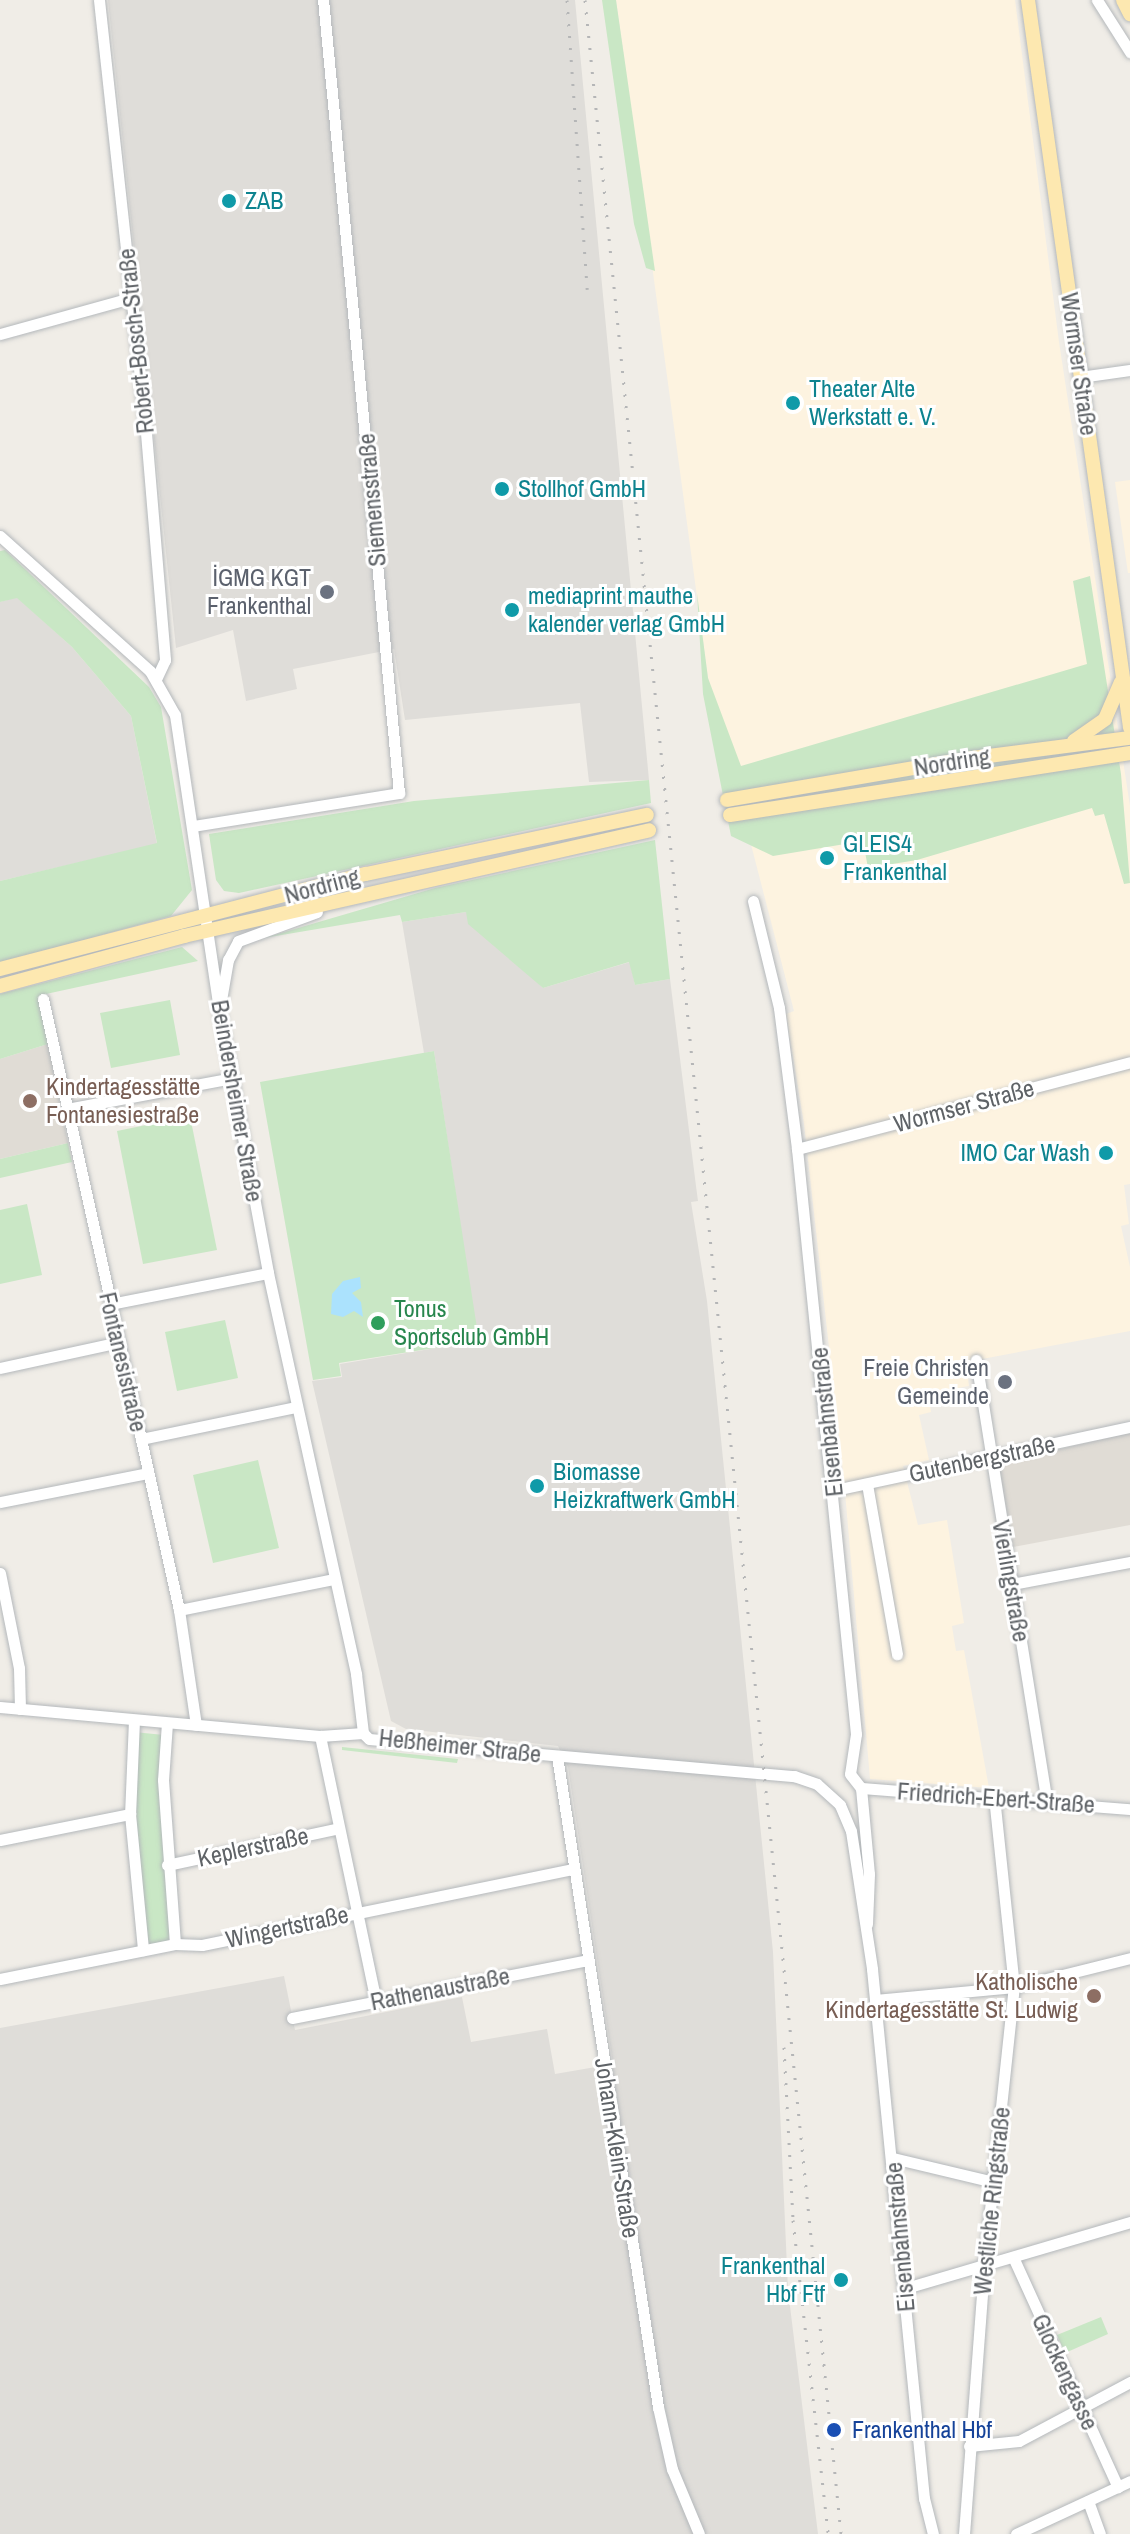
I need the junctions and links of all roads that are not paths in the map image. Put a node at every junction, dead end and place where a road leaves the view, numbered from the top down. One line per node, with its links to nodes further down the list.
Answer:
1 (99, 0): 8 (street, Robert-Bosch-Straße)
2 (323, 0): 19 (street, Siemensstraße)
3 (1028, 0): 11 (main road, Wormser Straße)
4 (1097, 0): 7 (street)
5 (1123, 0): 6 (main road)
6 (1130, 14)
7 (1130, 52)
8 (131, 298): 9 (street); 14 (street, Robert-Bosch-Straße)
9 (0, 334)
10 (1130, 370): 11 (street)
11 (1080, 377): 13 (main road, Wormser Straße)
12 (0, 536): 14 (street, Beindersheimer Straße)
13 (1122, 675): 15 (main road, Wormser Straße); 17 (main road)
14 (156, 679): 19 (street, Beindersheimer Straße)
15 (1130, 728)
16 (1130, 738): 17 (main road, Nordring)
17 (1062, 746): 18 (main road, Nordring)
18 (1130, 753)
19 (193, 826): 22 (street, Beindersheimer Straße)
20 (381, 891): 22 (main road, Nordring); 23 (main road, Nordring); 27 (street, Nordring)
21 (753, 901): 31 (street, Eisenbahnstraße)
22 (208, 914): 23 (street, Beindersheimer Straße); 24 (main road, Nordring)
23 (209, 931): 25 (main road, Nordring); 27 (street, Beindersheimer Straße)
24 (0, 969)
25 (0, 986)
26 (43, 999): 30 (street, Fontanesistraße)
27 (219, 1008): 29 (street, Beindersheimer Straße)
28 (1130, 1062): 31 (street, Wormser Straße)
29 (233, 1078): 30 (street); 32 (street, Beindersheimer Straße)
30 (67, 1109): 33 (street, Fontanesistraße)
31 (797, 1149): 43 (street, Eisenbahnstraße)
32 (268, 1273): 33 (street); 37 (street, Beindersheimer Straße)
33 (110, 1304): 34 (street, Fontanesistraße)
34 (119, 1342): 36 (street); 39 (street, Fontanesistraße)
35 (976, 1360): 40 (street, Vierlingstraße)
36 (0, 1368)
37 (296, 1407): 39 (street); 47 (street, Beindersheimer Straße)
38 (1130, 1427): 40 (street, Gutenbergstraße)
39 (141, 1439): 41 (street, Fontanesistraße)
40 (990, 1457): 42 (street, Gutenbergstraße); 48 (street, Vierlingstraße)
41 (148, 1473): 44 (street); 49 (street, Fontanesistraße)
42 (867, 1484): 43 (street, Gutenbergstraße); 50 (street)
43 (835, 1490): 59 (street, Eisenbahnstraße)
44 (0, 1502)
45 (1130, 1562): 48 (street)
46 (0, 1573): 52 (street)
47 (334, 1579): 49 (street); 56 (street, Beindersheimer Straße)
48 (1012, 1584): 62 (street, Vierlingstraße)
49 (179, 1610): 55 (street, Fontanesistraße)
50 (897, 1654)
51 (0, 1707): 52 (street, Heßheimer Straße)
52 (20, 1709): 53 (street, Heßheimer Straße)
53 (134, 1720): 54 (street, Heßheimer Straße); 64 (street)
54 (167, 1723): 55 (street, Heßheimer Straße); 67 (street)
55 (196, 1725): 57 (street, Heßheimer Straße)
56 (363, 1733): 57 (street, Heßheimer Straße); 58 (street, Heßheimer Straße)
57 (320, 1736): 65 (street)
58 (557, 1756): 60 (street, Heßheimer Straße); 68 (street, Johann-Klein-Straße)
59 (861, 1788): 61 (street, Friedrich-Ebert-Straße); 70 (street, Eisenbahnstraße)
60 (824, 1789): 70 (street, Eisenbahnstraße)
61 (994, 1798): 62 (street, Friedrich-Ebert-Straße); 76 (street, Westliche Ringstraße)
62 (1047, 1802): 63 (street, Friedrich-Ebert-Straße)
63 (1130, 1809)
64 (130, 1814): 66 (street); 72 (street)
65 (339, 1828): 67 (street, Keplerstraße); 69 (street)
66 (0, 1840)
67 (167, 1865): 71 (street)
68 (573, 1869): 69 (street, Wingertstraße); 74 (street, Johann-Klein-Straße)
69 (357, 1913): 71 (street, Wingertstraße); 78 (street)
70 (865, 1941): 77 (street, Eisenbahnstraße)
71 (175, 1944): 72 (street, Wingertstraße)
72 (143, 1950): 75 (street, Wingertstraße)
73 (1130, 1958): 76 (street)
74 (587, 1960): 78 (street, Rathenaustraße); 92 (street, Johann-Klein-Straße)
75 (0, 1979)
76 (1014, 1987): 77 (street); 81 (street, Westliche Ringstraße)
77 (875, 2000): 80 (street, Eisenbahnstraße)
78 (376, 2002): 79 (street, Rathenaustraße)
79 (292, 2018)
80 (893, 2158): 81 (street); 85 (street, Eisenbahnstraße)
81 (994, 2182): 84 (street, Westliche Ringstraße)
82 (1130, 2222): 83 (street)
83 (1013, 2257): 84 (street); 87 (street, Glockengasse)
84 (984, 2266): 85 (street); 88 (street, Westliche Ringstraße)
85 (906, 2288): 93 (street, Eisenbahnstraße)
86 (1130, 2382): 87 (street)
87 (1080, 2405): 88 (street); 90 (street, Glockengasse)
88 (969, 2446): 94 (street, Westliche Ringstraße)
89 (1130, 2481): 90 (street)
90 (1118, 2487): 91 (street)
91 (1088, 2501): 95 (street); 96 (street)
92 (699, 2534)
93 (933, 2534)
94 (964, 2534)
95 (1016, 2534)
96 (1100, 2534)

